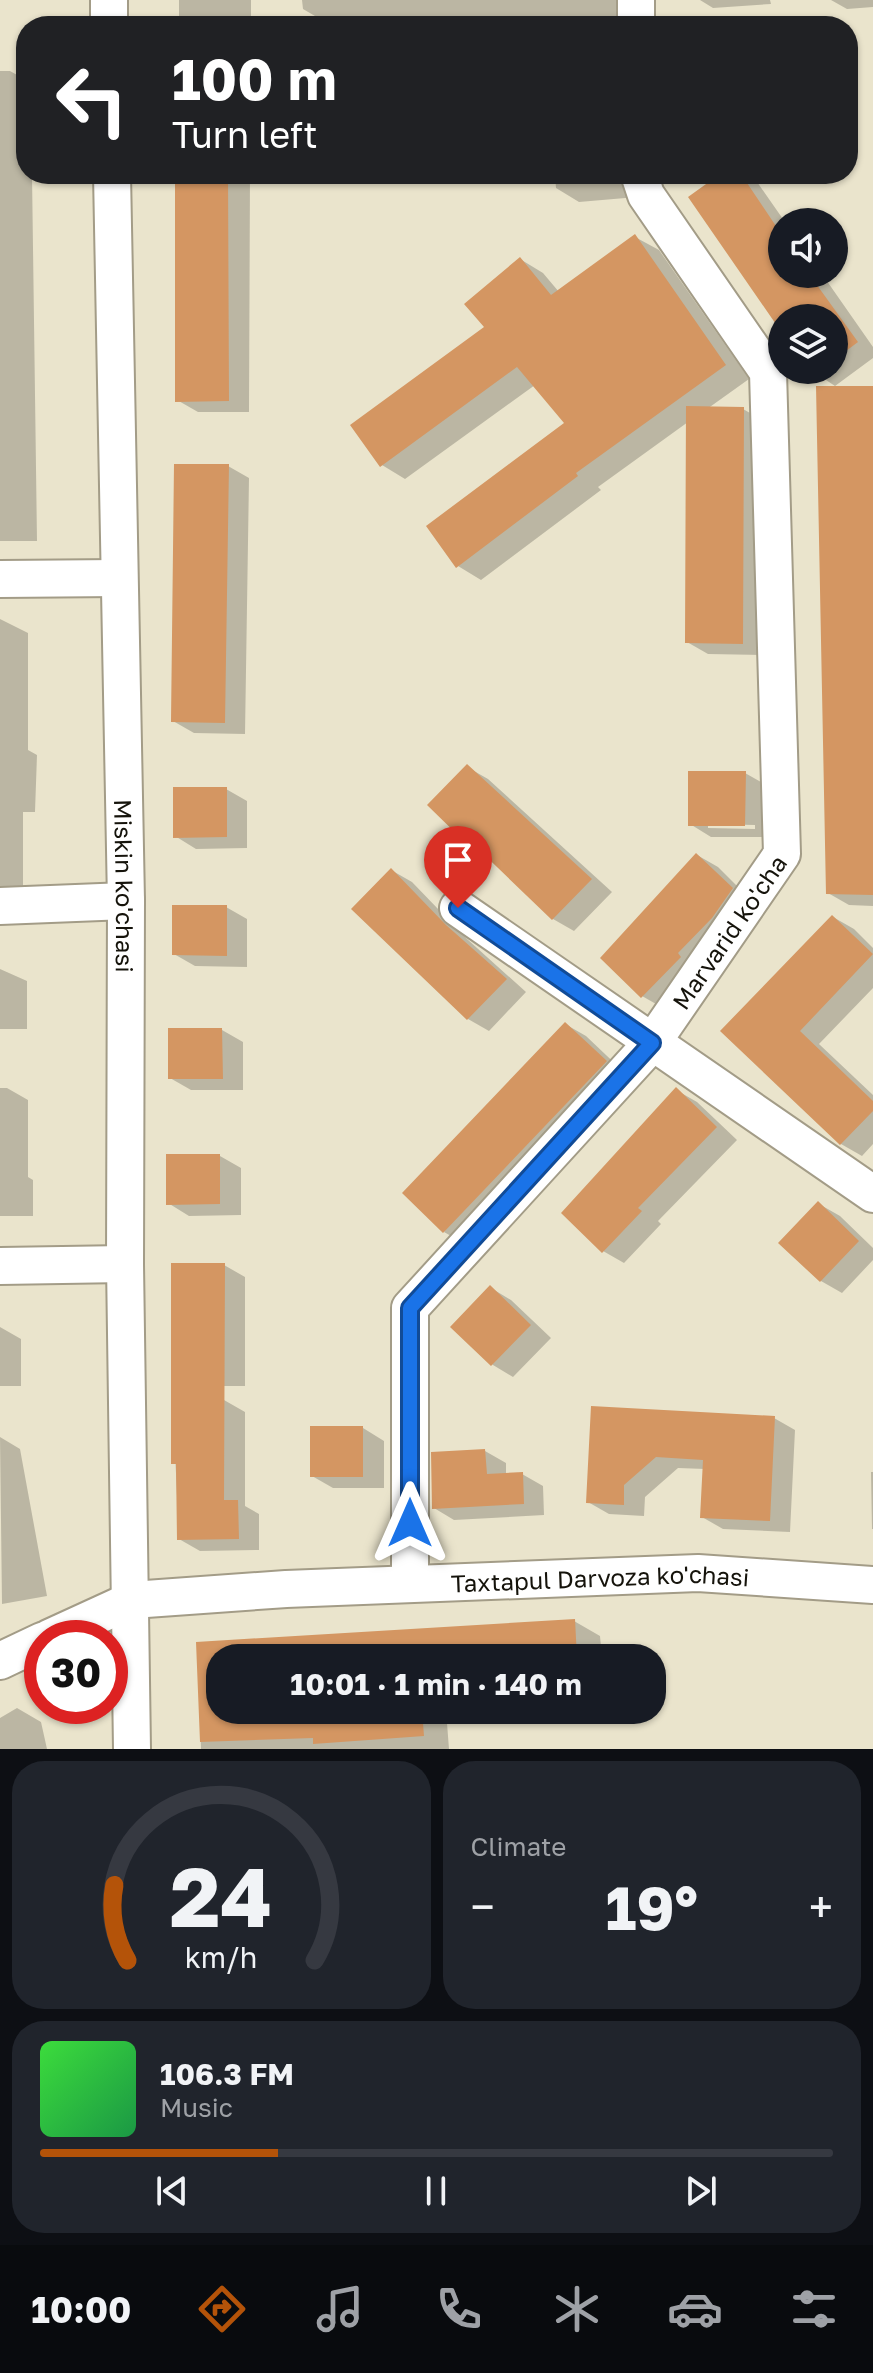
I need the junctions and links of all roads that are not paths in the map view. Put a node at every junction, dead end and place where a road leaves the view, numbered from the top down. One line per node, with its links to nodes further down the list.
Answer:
1 (112, 184): 3 (street, Miskin ko'chasi)
2 (642, 184): 8 (street, Marvarid ko'cha)
3 (119, 578): 4 (street); 5 (street, Miskin ko'chasi)
4 (0, 579)
5 (126, 901): 6 (street); 10 (street, Miskin ko'chasi)
6 (0, 906)
7 (458, 908): 8 (street)
8 (652, 1043): 9 (street); 12 (street, Marvarid ko'cha)
9 (873, 1194)
10 (125, 1264): 11 (street); 14 (street, Miskin ko'chasi)
11 (0, 1266)
12 (410, 1582): 13 (street, Taxtapul Darvoza ko'chasi); 14 (street, Taxtapul Darvoza ko'chasi)
13 (873, 1585)
14 (132, 1600): 15 (street, Taxtapul Darvoza ko'chasi); 18 (street, Miskin ko'chasi)
15 (88, 1620)
16 (24, 1650): 17 (street)
17 (0, 1661)
18 (132, 1749)

